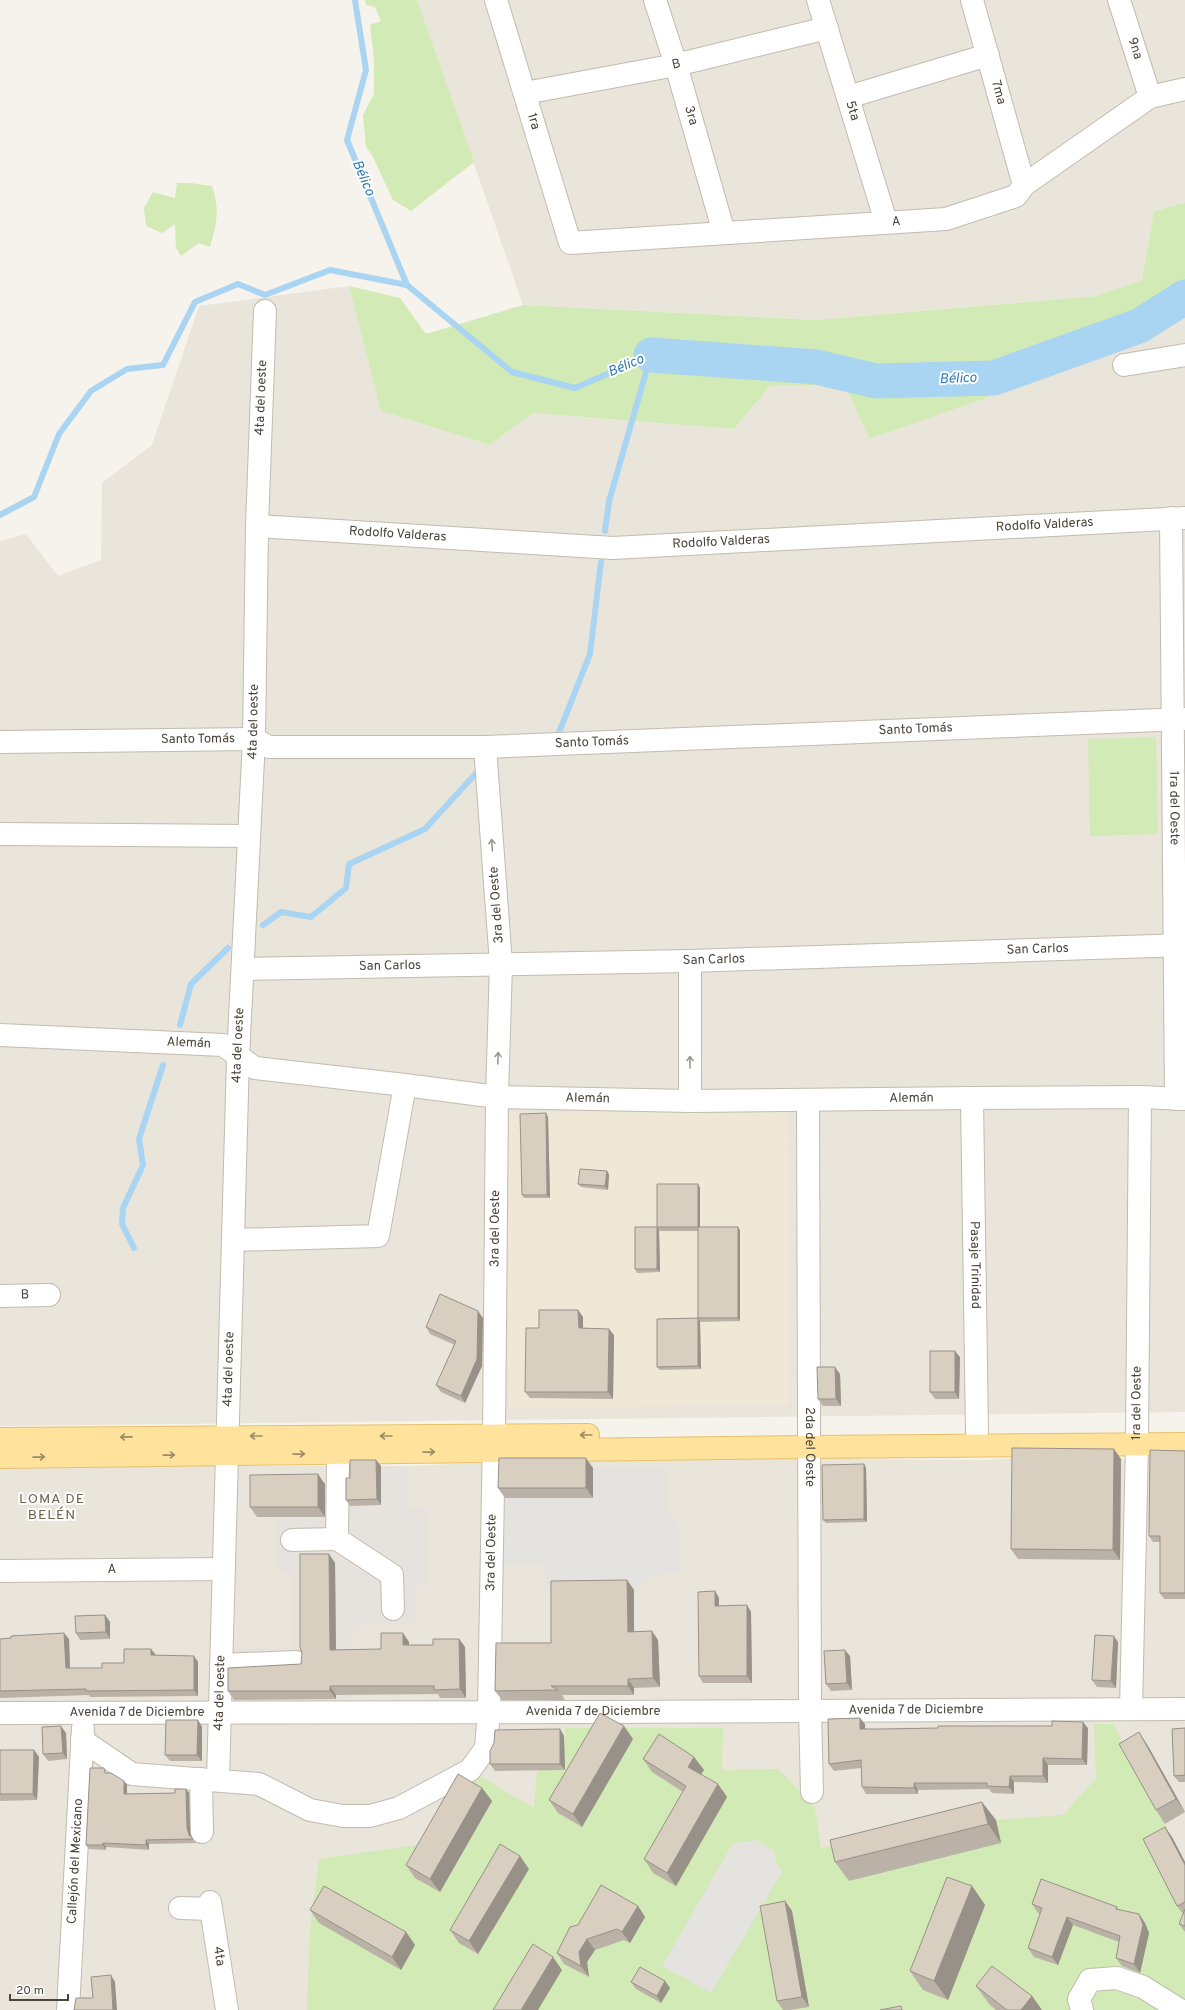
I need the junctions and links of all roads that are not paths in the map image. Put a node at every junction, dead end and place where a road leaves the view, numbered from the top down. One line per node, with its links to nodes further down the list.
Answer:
1 (496, 0): 10 (street, 1ra)
2 (655, 0): 8 (street, 3ra)
3 (818, 0): 6 (street, 5ta)
4 (973, 0): 7 (street, 7ma)
5 (1119, 0): 12 (street, 9na)
6 (827, 28): 8 (street, B); 11 (street, 5ta)
7 (988, 55): 11 (street); 13 (street, 7ma)
8 (676, 65): 10 (street, B); 15 (street, 3ra)
9 (1185, 88): 12 (street, A)
10 (524, 93): 16 (street, 1ra)
11 (848, 97): 14 (street, 5ta)
12 (1150, 97): 13 (street, A)
13 (1024, 185): 14 (street, A)
14 (886, 222): 15 (street, A)
15 (724, 233): 16 (street, A)
16 (570, 242)
17 (266, 311): 21 (street, 4ta del oeste)
18 (1185, 355): 19 (street)
19 (1124, 365)
20 (1178, 518): 21 (street, Rodolfo Valderas); 22 (street, 1ra del Oeste)
21 (257, 526): 23 (street, 4ta del oeste)
22 (1179, 720): 25 (street, Santo Tomás); 28 (street, 1ra del Oeste)
23 (254, 739): 24 (street, Santo Tomás); 25 (street, Santo Tomás); 27 (street, 4ta del oeste)
24 (0, 742)
25 (485, 747): 30 (street, 3ra del Oeste, one-way to 25)
26 (0, 834): 27 (street)
27 (249, 836): 31 (street, 4ta del oeste)
28 (1180, 946): 29 (street, San Carlos); 38 (street, 1ra del Oeste)
29 (690, 961): 30 (street, San Carlos); 39 (street, one-way to 29)
30 (501, 964): 31 (street, San Carlos); 35 (street, 3ra del Oeste, one-way to 30)
31 (243, 969): 33 (street, 4ta del oeste)
32 (0, 1035): 33 (street, Alemán)
33 (238, 1056): 34 (street, Alemán); 41 (street, 4ta del oeste)
34 (405, 1085): 35 (street, Alemán); 41 (street)
35 (497, 1097): 39 (street, Alemán); 49 (street, 3ra del Oeste)
36 (1140, 1097): 37 (street, Alemán); 38 (street, Alemán); 46 (street, 1ra del Oeste)
37 (972, 1098): 40 (street, Alemán); 45 (street, Pasaje Trinidad)
38 (1180, 1099)
39 (690, 1101): 40 (street, Alemán)
40 (808, 1101): 48 (street, 2da del Oeste)
41 (233, 1240): 51 (street, 4ta del oeste)
42 (49, 1295): 43 (street, B)
43 (0, 1296)
44 (1185, 1431): 46 (main road)
45 (977, 1433): 46 (main road); 48 (main road)
46 (1137, 1437): 48 (main road); 50 (main road); 61 (street, 1ra del Oeste)
47 (0, 1439): 51 (main road, one-way to 47)
48 (809, 1440): 49 (main road); 63 (street, 2da del Oeste)
49 (494, 1444): 51 (main road, one-way to 51); 52 (main road, one-way to 49); 64 (street, 3ra del Oeste)
50 (1185, 1444)
51 (227, 1445): 52 (main road, one-way to 52); 53 (main road, one-way to 51); 56 (street, 4ta del oeste)
52 (338, 1454): 54 (street)
53 (0, 1457)
54 (337, 1539): 55 (street); 58 (street)
55 (292, 1540)
56 (224, 1569): 57 (street, A); 60 (street, 4ta del oeste)
57 (0, 1572)
58 (393, 1609)
59 (296, 1662): 60 (street)
60 (221, 1665): 65 (street, 4ta del oeste)
61 (1131, 1709): 62 (street, Avenida 7 de Diciembre); 63 (street, Avenida 7 de Diciembre)
62 (1185, 1709)
63 (810, 1710): 64 (street, Avenida 7 de Diciembre); 70 (street, 2da del Oeste)
64 (489, 1711): 65 (street, Avenida 7 de Diciembre); 69 (street, 3ra del Oeste)
65 (220, 1712): 67 (street, Avenida 7 de Diciembre); 69 (street, 4ta del oeste)
66 (0, 1713): 67 (street, Avenida 7 de Diciembre)
67 (84, 1713): 68 (street, Callejón del Mexicano)
68 (82, 1740): 69 (street, 3ra del Oeste); 73 (street, Callejón del Mexicano)
69 (210, 1780): 71 (street, 4ta del oeste)
70 (812, 1792)
71 (202, 1832)
72 (180, 1908): 74 (street, 4ta)
73 (68, 2010)
74 (227, 2010)
75 (1082, 2010): 76 (street)
76 (1180, 2010)

